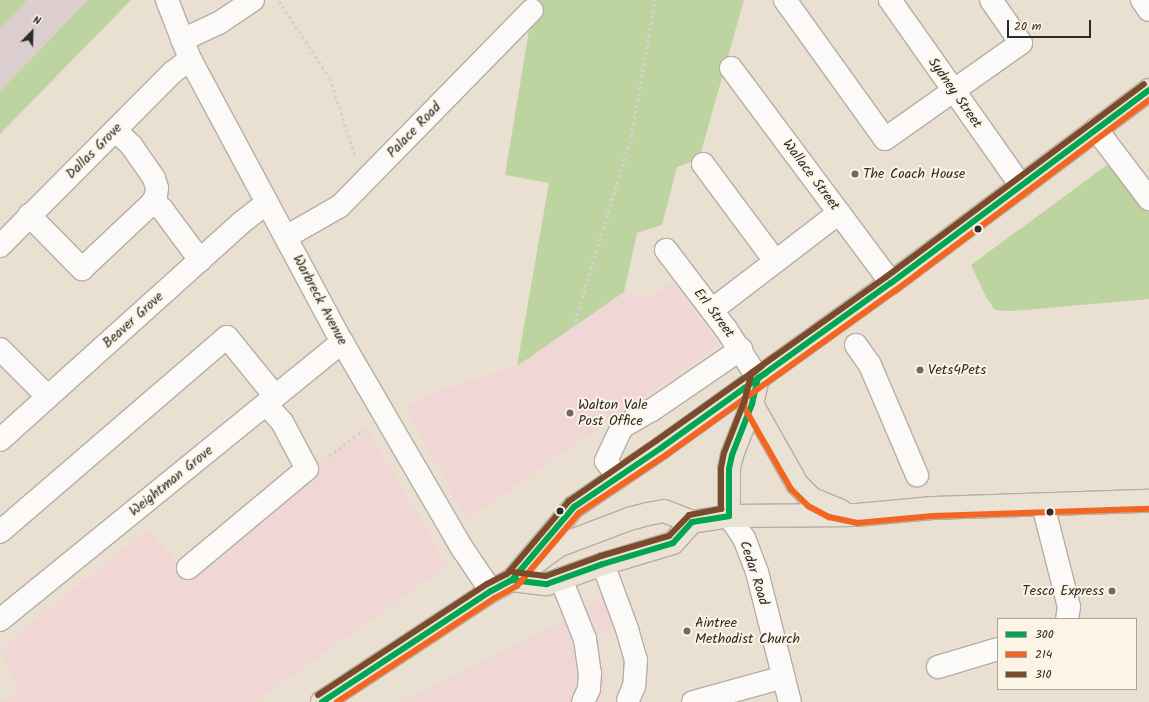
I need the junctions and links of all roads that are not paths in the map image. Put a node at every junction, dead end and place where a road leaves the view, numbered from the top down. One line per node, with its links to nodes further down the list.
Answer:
1 (166, 0): 9 (street, Warbreck Avenue)
2 (253, 0): 9 (street, Dallas Grove)
3 (785, 0): 12 (street)
4 (890, 0): 12 (street, Sydney Street)
5 (991, 0): 12 (street)
6 (1142, 0): 8 (street)
7 (532, 10): 22 (street, Palace Road)
8 (1149, 10)
9 (186, 49): 14 (street, Dallas Grove); 18 (street, Warbreck Avenue)
10 (731, 68): 20 (street, Wallace Street)
11 (1149, 90): 13 (main road)
12 (954, 91): 16 (street, Sydney Street)
13 (1096, 129): 16 (main road); 17 (street)
14 (115, 130): 19 (street); 21 (street, Dallas Grove)
15 (702, 164): 26 (street)
16 (1021, 186): 27 (main road)
17 (1149, 199)
18 (267, 203): 22 (street, Warbreck Avenue); 25 (street, Beaver Grove)
19 (152, 204): 21 (street); 25 (street)
20 (839, 213): 26 (street); 27 (street, Wallace Street)
21 (29, 215): 23 (street, Dallas Grove)
22 (286, 237): 29 (street, Warbreck Avenue)
23 (0, 246)
24 (666, 250): 28 (street, Erl Street)
25 (200, 260): 34 (street, Beaver Grove)
26 (775, 261): 28 (street)
27 (891, 283): 33 (main road)
28 (712, 310): 32 (street, Erl Street)
29 (342, 342): 35 (street, Weightman Grove); 50 (street, Warbreck Avenue)
30 (856, 345): 38 (street)
31 (0, 349): 34 (street)
32 (741, 349): 33 (street, Erl Street); 39 (street)
33 (758, 378): 36 (main road); 39 (main road)
34 (48, 397): 37 (street, Beaver Grove)
35 (270, 400): 45 (street); 47 (street); 52 (street, Weightman Grove)
36 (752, 404): 42 (main road); 43 (main road)
37 (0, 440)
38 (917, 475)
39 (618, 477): 49 (main road)
40 (1149, 501): 41 (main road)
41 (1043, 505): 42 (main road); 51 (street)
42 (857, 515): 43 (main road)
43 (729, 516): 44 (main road); 55 (street, Cedar Road)
44 (692, 522): 46 (main road); 49 (main road)
45 (0, 532)
46 (603, 564): 48 (main road); 56 (street)
47 (188, 568)
48 (561, 579): 49 (main road); 58 (street)
49 (512, 580): 50 (main road)
50 (491, 592): 57 (main road)
51 (1067, 618)
52 (0, 620)
53 (997, 649): 54 (street)
54 (938, 667)
55 (784, 677): 59 (street); 60 (street, Cedar Road)
56 (628, 700)
57 (322, 702)
58 (583, 702)
59 (693, 702)
60 (790, 702)

